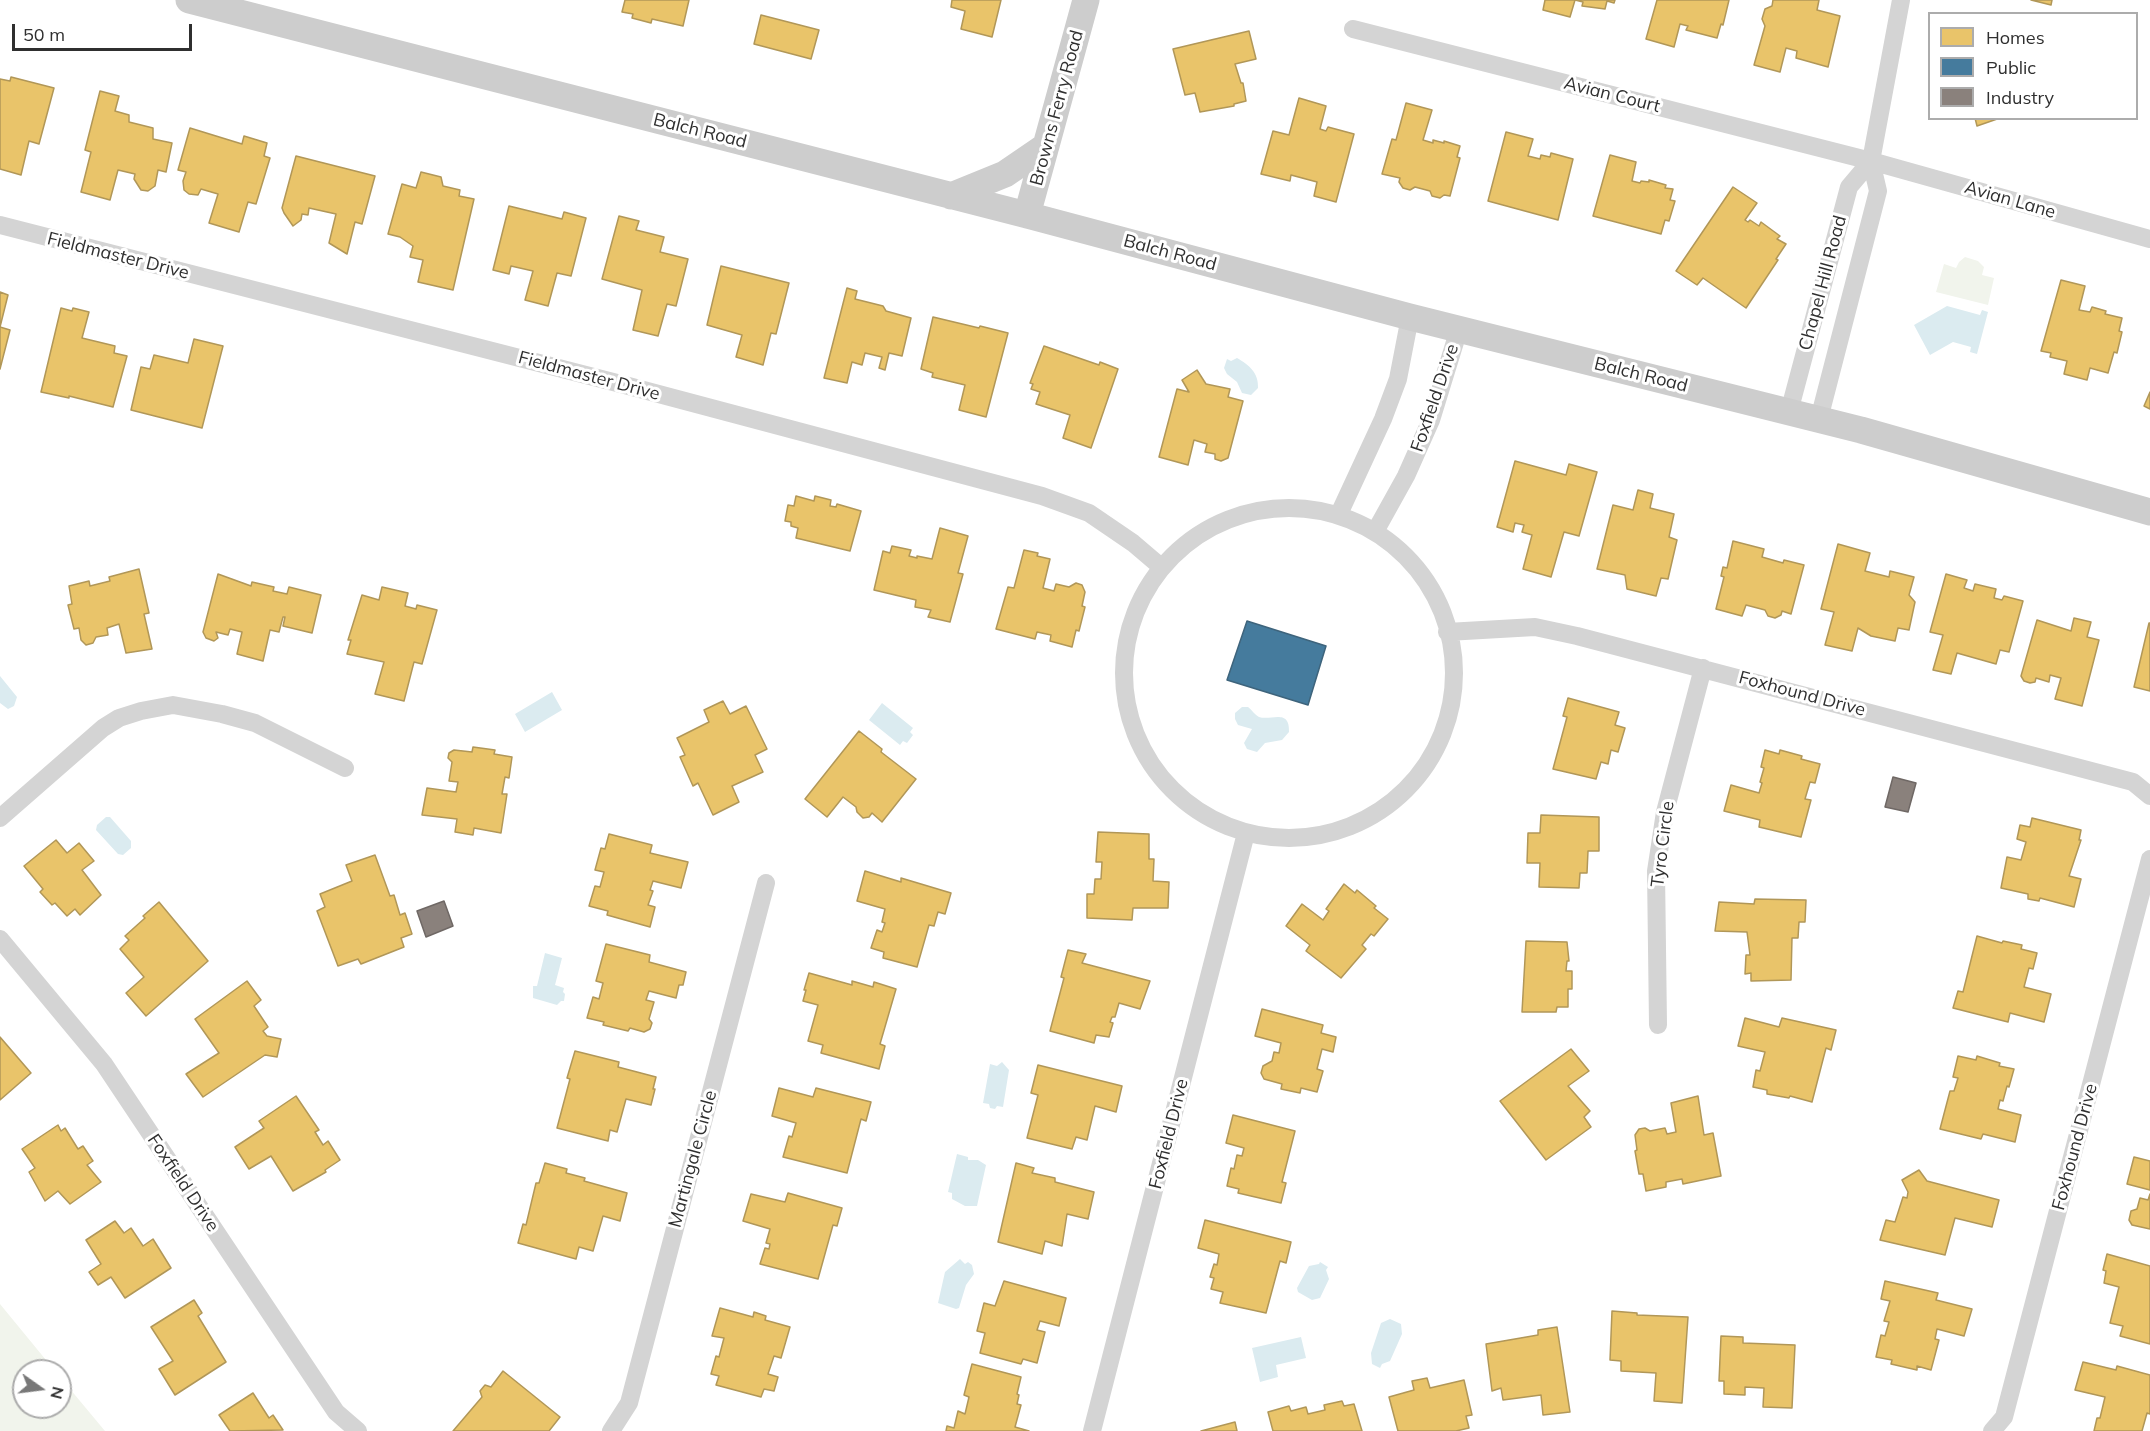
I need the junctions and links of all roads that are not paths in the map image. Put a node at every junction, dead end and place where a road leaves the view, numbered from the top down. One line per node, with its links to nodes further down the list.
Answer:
1 (189, 0): 7 (street, Balch Road)
2 (1086, 0): 5 (street, Browns Ferry Road)
3 (1901, 0): 6 (street, Chapel Hill Road)
4 (1353, 29): 6 (street, Avian Court)
5 (1046, 147): 7 (street); 8 (street, Browns Ferry Road)
6 (1870, 161): 10 (street, Avian Lane); 13 (street, Chapel Hill Road); 14 (street, Chapel Hill Road)
7 (951, 196): 8 (street, Balch Road)
8 (1027, 215): 11 (street, Balch Road)
9 (0, 225): 18 (street, Fieldmaster Drive)
10 (2150, 239)
11 (1410, 317): 12 (street, Balch Road); 16 (street)
12 (1459, 329): 13 (street, Balch Road); 17 (street, Foxfield Drive)
13 (1789, 412): 14 (street, Balch Road)
14 (1819, 419): 15 (street, Balch Road)
15 (2150, 512)
16 (1339, 513): 17 (street); 18 (street)
17 (1376, 530): 19 (street)
18 (1160, 566): 24 (street)
19 (1447, 632): 20 (street, Foxhound Drive); 24 (street)
20 (1703, 668): 22 (street, Foxhound Drive); 28 (street, Tyro Circle)
21 (345, 768): 23 (street)
22 (2150, 796)
23 (0, 818)
24 (1245, 837): 31 (street, Foxfield Drive)
25 (2150, 859): 32 (street, Foxhound Drive)
26 (766, 883): 30 (street, Martingale Circle)
27 (0, 939): 29 (street, Foxfield Drive)
28 (1658, 1025)
29 (358, 1431)
30 (611, 1431)
31 (1092, 1431)
32 (1992, 1431)

